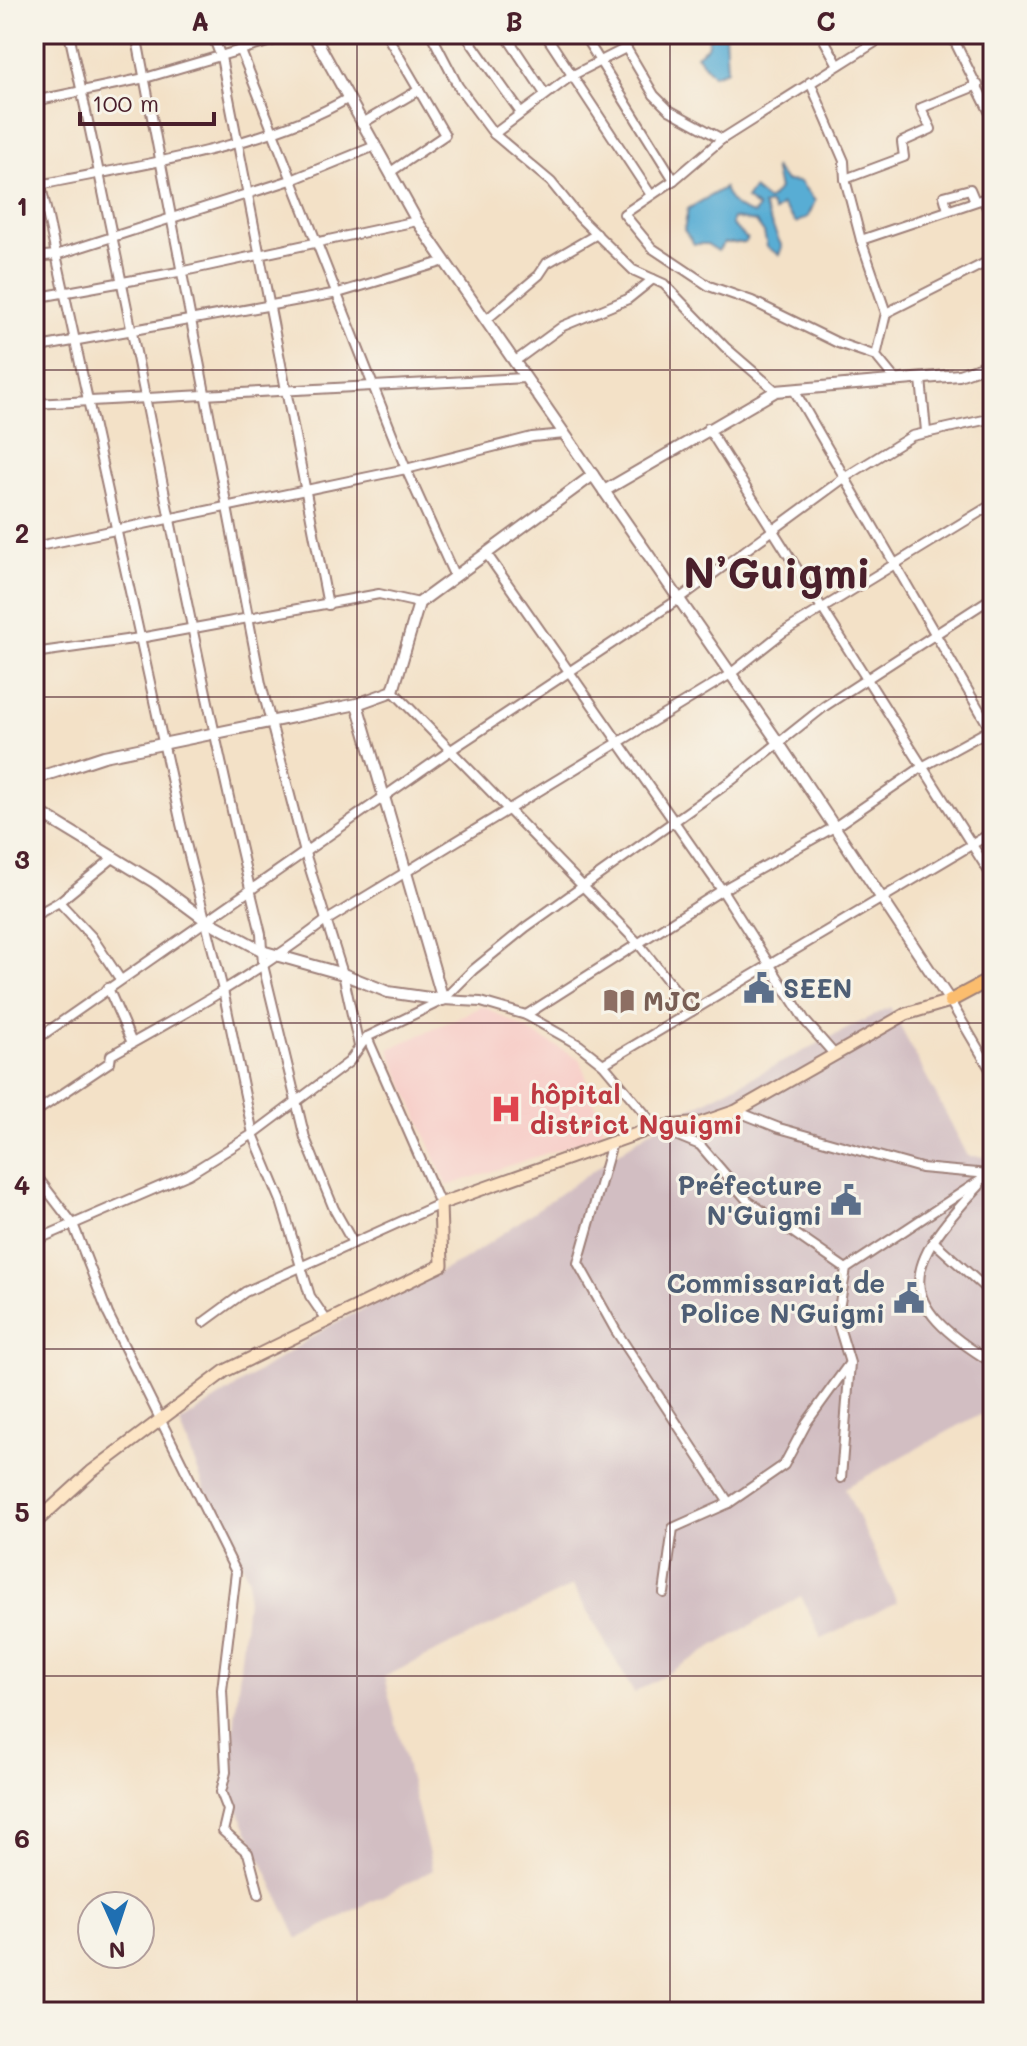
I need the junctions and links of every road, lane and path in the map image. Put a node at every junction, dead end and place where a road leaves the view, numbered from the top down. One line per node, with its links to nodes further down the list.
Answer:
1 (69, 34): 26 (street)
2 (136, 34): 22 (street)
3 (212, 34): 18 (street)
4 (295, 34): 17 (street)
5 (313, 34): 28 (street)
6 (386, 34): 25 (street)
7 (431, 34): 34 (street)
8 (465, 34): 30 (street)
9 (505, 34): 27 (street)
10 (545, 34): 21 (street)
11 (583, 34): 19 (street)
12 (618, 34): 16 (street)
13 (821, 34): 20 (street)
14 (888, 34): 20 (street)
15 (951, 34): 24 (street)
16 (626, 48): 19 (street); 35 (street)
17 (241, 51): 18 (street); 33 (street)
18 (221, 57): 22 (street); 36 (street)
19 (602, 61): 21 (street); 44 (street)
20 (838, 65): 23 (street)
21 (571, 76): 27 (street); 47 (street)
22 (145, 78): 26 (street); 39 (street)
23 (810, 82): 35 (street); 43 (street)
24 (978, 85): 31 (street); 43 (street)
25 (419, 90): 32 (street); 40 (street)
26 (82, 92): 29 (street); 41 (street)
27 (545, 94): 30 (street)
28 (347, 99): 32 (street); 33 (street)
29 (34, 101)
30 (521, 113): 34 (street)
31 (993, 119)
32 (361, 124): 37 (street)
33 (273, 131): 36 (street); 42 (street)
34 (494, 134): 53 (street)
35 (722, 139): 44 (street)
36 (237, 141): 39 (street); 46 (street)
37 (375, 146): 40 (street); 42 (street)
38 (34, 154): 45 (street)
39 (160, 160): 41 (street); 51 (street)
40 (392, 171): 52 (street)
41 (101, 173): 45 (street); 54 (street)
42 (294, 179): 46 (street); 56 (street)
43 (845, 179): 55 (street)
44 (674, 180): 47 (street)
45 (38, 185): 58 (street)
46 (247, 194): 51 (street); 57 (street)
47 (651, 195): 75 (street)
48 (975, 201): 49 (street); 49 (street); 50 (street)
49 (948, 210): 55 (street)
50 (989, 212)
51 (173, 218): 54 (street); 62 (street)
52 (417, 221): 56 (street); 61 (street)
53 (597, 234): 63 (street); 71 (street)
54 (115, 237): 58 (street); 64 (street)
55 (861, 240): 69 (street)
56 (318, 242): 57 (street); 65 (street)
57 (261, 253): 62 (street); 68 (street)
58 (56, 255): 59 (street); 66 (street)
59 (34, 257)
60 (993, 259): 69 (street)
61 (445, 261): 65 (street); 71 (street)
62 (184, 271): 64 (street); 70 (street)
63 (653, 279): 76 (street); 84 (street)
64 (124, 281): 66 (street); 72 (street)
65 (338, 293): 68 (street); 81 (street)
66 (66, 294): 67 (street); 73 (street)
67 (34, 298)
68 (270, 304): 70 (street); 83 (street)
69 (886, 313): 75 (street)
70 (192, 319): 72 (street); 85 (street)
71 (486, 320): 76 (street)
72 (133, 333): 73 (street); 86 (street)
73 (77, 342): 74 (street); 87 (street)
74 (34, 348)
75 (876, 356): 79 (street)
76 (514, 362): 78 (street)
77 (993, 363): 80 (street)
78 (525, 378): 81 (street); 92 (street)
79 (894, 378): 80 (street); 82 (street)
80 (921, 379): 91 (street)
81 (375, 385): 83 (street); 93 (street)
82 (794, 390): 84 (street); 95 (street)
83 (286, 391): 85 (street); 97 (street)
84 (776, 391): 90 (street)
85 (205, 394): 86 (street); 99 (street)
86 (147, 396): 87 (street); 100 (street)
87 (90, 399): 88 (street); 101 (street)
88 (34, 404)
89 (993, 418): 91 (street)
90 (708, 428): 96 (street); 102 (street)
91 (926, 431): 95 (street)
92 (565, 434): 93 (street); 94 (street)
93 (406, 469): 97 (street); 106 (street)
94 (593, 475): 96 (street); 104 (street)
95 (844, 478): 102 (street); 105 (street)
96 (604, 491): 108 (street)
97 (304, 492): 99 (street); 110 (street)
98 (993, 504): 105 (street)
99 (227, 508): 100 (street); 112 (street)
100 (172, 518): 101 (street); 113 (street)
101 (116, 529): 103 (street); 115 (street)
102 (772, 529): 108 (street); 111 (street)
103 (34, 547)
104 (486, 553): 106 (street); 117 (street)
105 (896, 567): 111 (street); 114 (street)
106 (455, 577): 109 (street)
107 (993, 597): 114 (street)
108 (679, 599): 117 (street); 118 (street)
109 (419, 603): 110 (street); 120 (street)
110 (328, 605): 112 (street)
111 (824, 610): 118 (street); 119 (street)
112 (249, 619): 113 (street); 122 (street)
113 (192, 629): 115 (street); 124 (street)
114 (937, 633): 119 (street); 123 (street)
115 (140, 638): 116 (street); 125 (street)
116 (34, 653)
117 (570, 669): 126 (street); 128 (street)
118 (729, 675): 126 (street); 127 (street)
119 (867, 680): 127 (street); 129 (street)
120 (393, 691): 121 (street); 128 (street)
121 (357, 704): 122 (street); 131 (street)
122 (271, 721): 124 (street); 138 (street)
123 (992, 730): 129 (street)
124 (216, 732): 125 (street); 144 (street)
125 (164, 742): 130 (street); 148 (street)
126 (621, 742): 133 (street); 134 (street)
127 (778, 742): 134 (street); 135 (street)
128 (451, 750): 131 (street); 133 (street)
129 (922, 767): 135 (street); 137 (street)
130 (34, 779)
131 (383, 798): 138 (street); 140 (street)
132 (34, 809): 139 (street)
133 (506, 811): 140 (street); 142 (street)
134 (672, 824): 142 (street); 143 (street)
135 (836, 826): 143 (street); 145 (street)
136 (993, 832): 137 (street)
137 (972, 845): 141 (street); 145 (street)
138 (305, 853): 144 (street); 149 (street)
139 (113, 858): 146 (street); 148 (street)
140 (406, 873): 149 (street); 160 (street)
141 (993, 878)
142 (584, 887): 150 (street); 160 (street)
143 (722, 890): 150 (street); 153 (street)
144 (251, 891): 148 (street); 151 (street)
145 (884, 897): 153 (street); 161 (street)
146 (59, 902): 147 (street); 157 (street)
147 (34, 916)
148 (204, 919): 151 (street); 157 (street); 159 (street)
149 (324, 922): 152 (street); 155 (street)
150 (638, 943): 162 (street); 163 (street)
151 (265, 952): 152 (street); 154 (street)
152 (281, 955): 154 (street); 155 (street)
153 (770, 962): 162 (street); 168 (street)
154 (263, 965): 159 (street); 171 (street)
155 (343, 974): 160 (street); 167 (street)
156 (993, 978): 161 (highway)
157 (120, 979): 158 (street)
158 (108, 988): 165 (street); 166 (street)
159 (223, 990): 166 (street); 175 (street)
160 (443, 1000): 163 (street); 164 (street)
161 (950, 1001): 168 (main road); 170 (street)
162 (692, 1011): 169 (street)
163 (526, 1015): 169 (street)
164 (367, 1037): 167 (street); 179 (street)
165 (34, 1041)
166 (132, 1043): 173 (street)
167 (359, 1046): 171 (street)
168 (834, 1054): 172 (main road)
169 (603, 1064): 174 (street)
170 (993, 1074)
171 (295, 1100): 175 (street); 182 (street)
172 (736, 1111): 174 (main road); 178 (street)
173 (34, 1113)
174 (656, 1127): 176 (main road); 185 (street)
175 (253, 1134): 180 (street); 184 (street)
176 (612, 1143): 179 (main road); 193 (street)
177 (34, 1173): 180 (street)
178 (992, 1175): 183 (street); 185 (street)
179 (440, 1204): 182 (street); 187 (main road)
180 (73, 1224): 181 (street); 191 (street)
181 (34, 1241)
182 (352, 1241): 184 (street)
183 (934, 1242): 186 (street); 190 (street)
184 (301, 1266): 187 (street); 188 (street)
185 (846, 1269): 189 (street)
186 (993, 1295)
187 (327, 1321): 191 (main road)
188 (204, 1322)
189 (850, 1363): 192 (street); 193 (street)
190 (993, 1363)
191 (162, 1420): 194 (main road); 196 (street)
192 (841, 1478)
193 (729, 1503): 195 (street)
194 (34, 1524)
195 (664, 1593)
196 (259, 1894)

